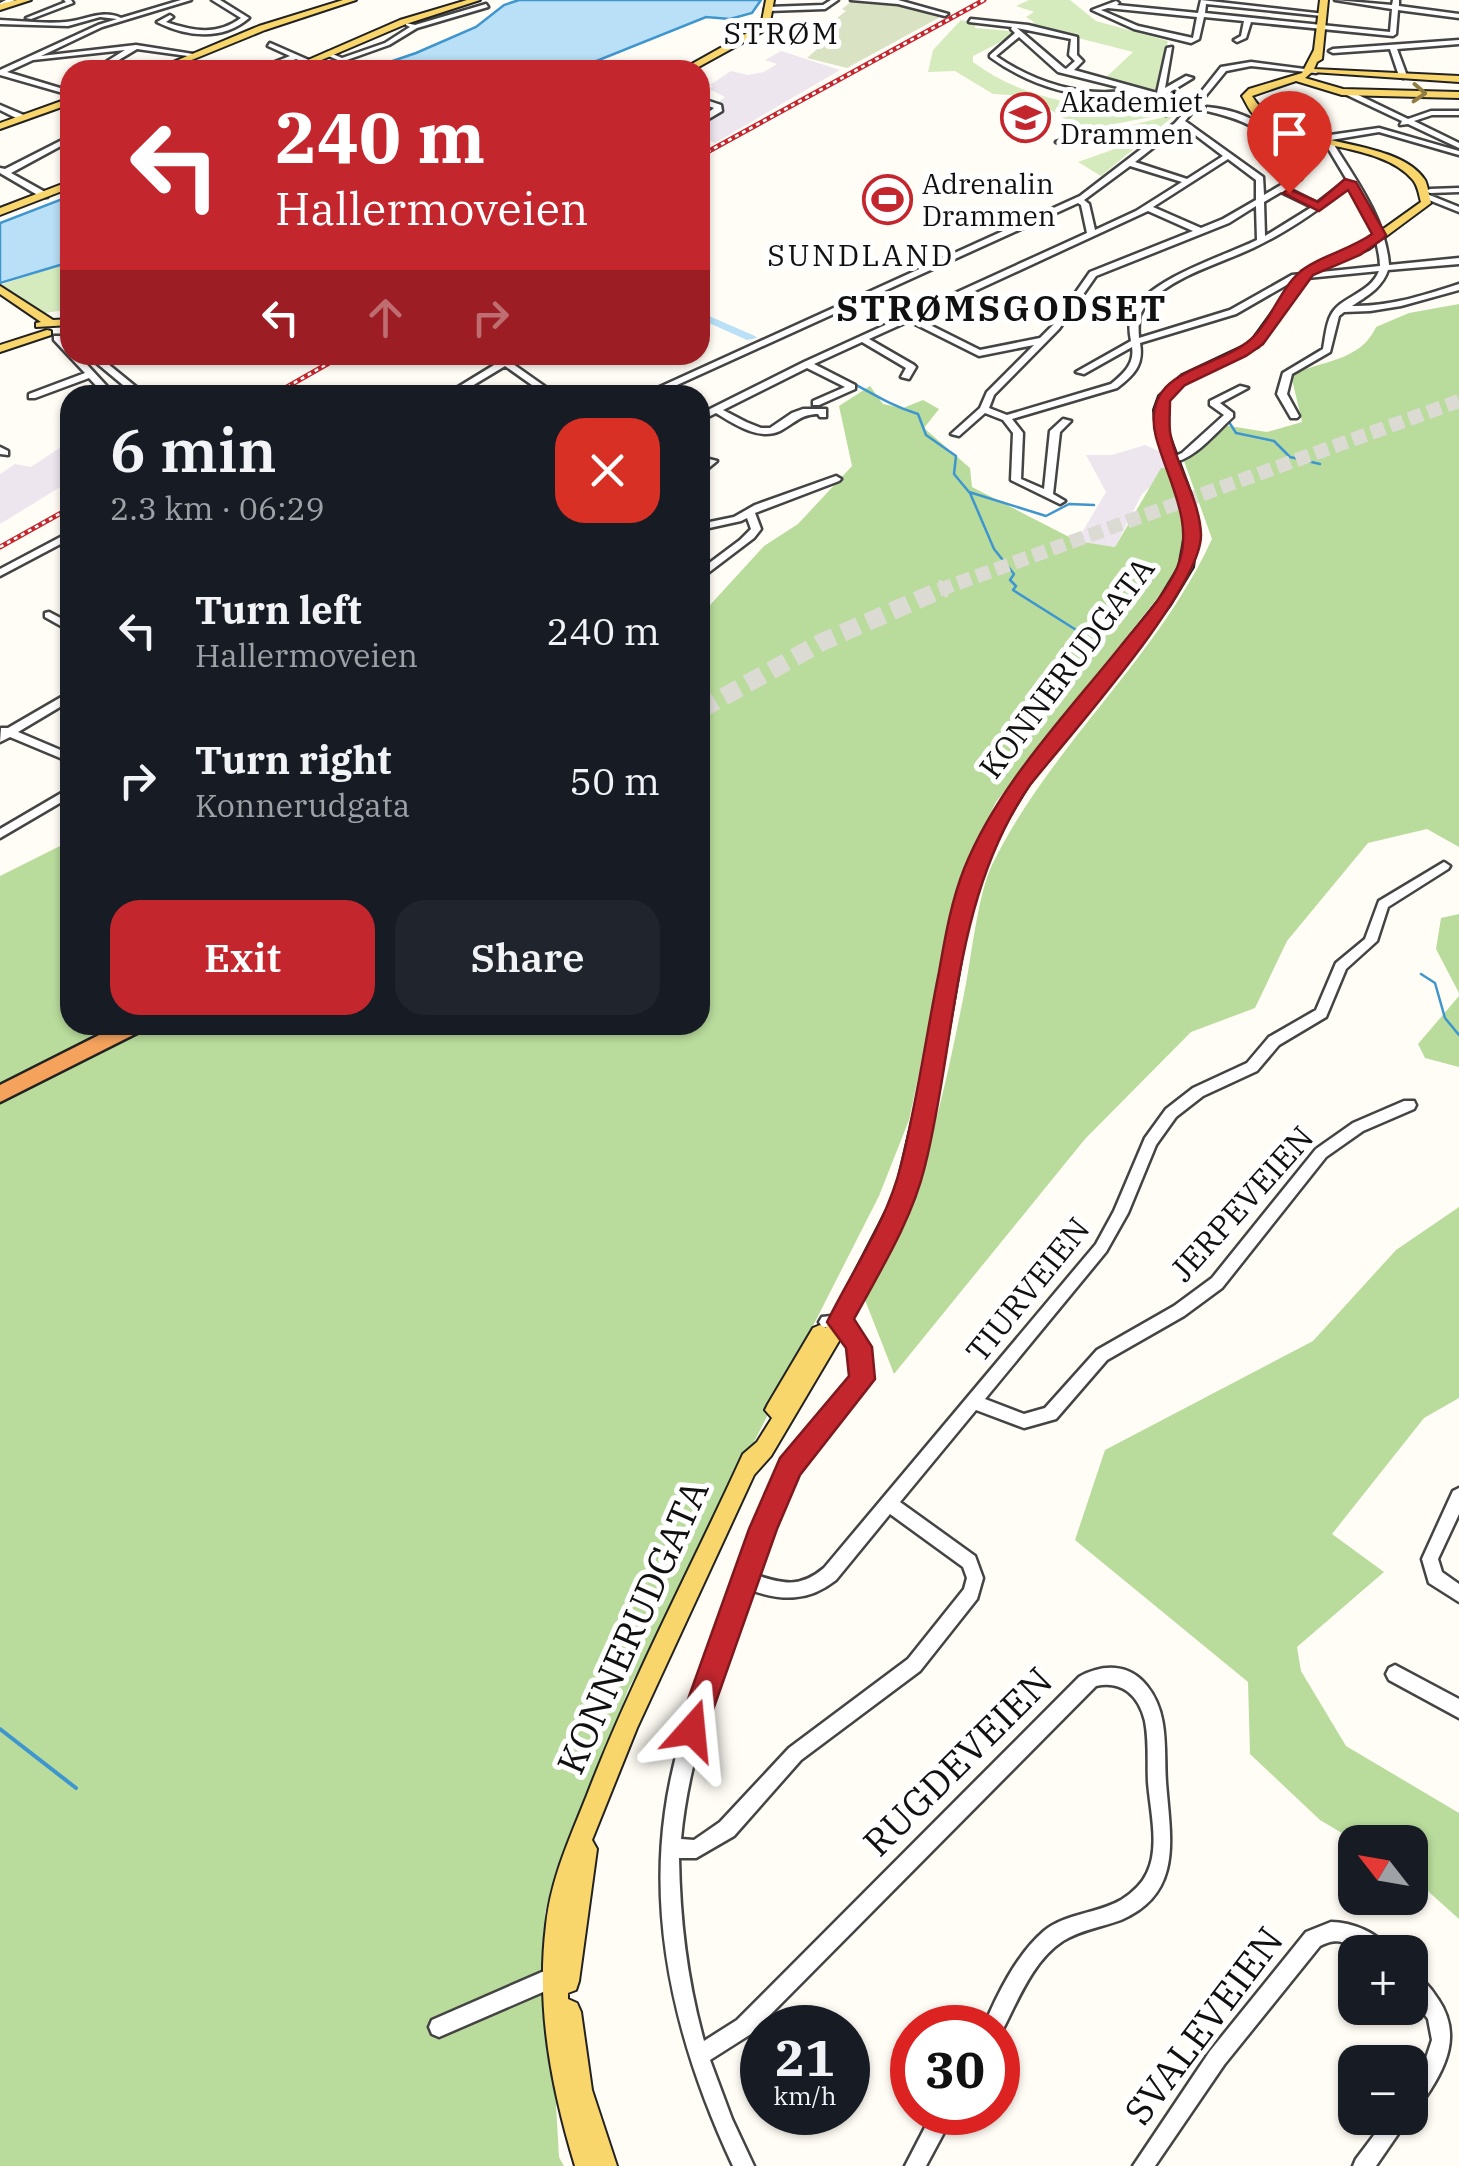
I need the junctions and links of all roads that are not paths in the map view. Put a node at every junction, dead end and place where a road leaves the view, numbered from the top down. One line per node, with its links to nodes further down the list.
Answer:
1 (12, 0): 19 (street)
2 (27, 0): 19 (main road)
3 (68, 0): 33 (street)
4 (188, 0): 27 (street)
5 (214, 0): 26 (street)
6 (338, 0): 47 (main road)
7 (352, 0): 47 (main road)
8 (476, 0): 31 (main road)
9 (835, 0): 18 (street)
10 (854, 0): 14 (street)
11 (1126, 0): 21 (street)
12 (1324, 0): 23 (main road)
13 (1338, 0): 17 (street)
14 (894, 1): 22 (street)
15 (1204, 1): 16 (street); 24 (street)
16 (1269, 4): 23 (street); 32 (street)
17 (1395, 4): 25 (street); 35 (street)
18 (769, 5): 57 (main road)
19 (0, 6)
20 (486, 6): 34 (street)
21 (1108, 6): 24 (street); 24 (street)
22 (946, 11)
23 (1322, 14): 35 (main road)
24 (1201, 16): 28 (street)
25 (1459, 16)
26 (170, 17)
27 (120, 18): 33 (street); 50 (street)
28 (1248, 20): 32 (street); 37 (street)
29 (970, 21): 36 (street)
30 (0, 22): 33 (street)
31 (403, 22): 34 (street); 46 (main road)
32 (1266, 22): 35 (street)
33 (21, 23)
34 (416, 27): 39 (street)
35 (1321, 27): 61 (main road)
36 (1016, 30): 58 (street); 59 (street); 69 (street)
37 (1237, 40)
38 (1459, 42): 44 (street)
39 (387, 44): 42 (street); 46 (street)
40 (270, 45): 48 (street)
41 (136, 47): 47 (street); 50 (street); 51 (street)
42 (399, 48)
43 (1170, 48): 71 (street)
44 (1394, 48): 45 (street); 62 (street)
45 (1333, 51)
46 (328, 54): 56 (main road)
47 (190, 55): 52 (main road); 53 (main road)
48 (296, 56): 54 (street); 55 (street)
49 (6, 59): 50 (street)
50 (28, 60): 60 (street)
51 (119, 60)
52 (177, 60)
53 (180, 60)
54 (285, 60)
55 (305, 60)
56 (310, 60)
57 (704, 60)
58 (1054, 65): 59 (street); 63 (street)
59 (1069, 70): 63 (street)
60 (1, 73): 67 (street)
61 (1307, 75): 62 (main road); 70 (main road); 80 (street); 81 (main road)
62 (1403, 76): 65 (main road)
63 (1086, 78): 69 (street)
64 (1189, 78): 71 (street)
65 (1459, 80)
66 (60, 85): 67 (street)
67 (52, 88): 68 (street)
68 (60, 90)
69 (1141, 92): 71 (street)
70 (1350, 92): 72 (main road, one-way to 72); 82 (street)
71 (1162, 94): 80 (street)
72 (1459, 95)
73 (1282, 102): 81 (street)
74 (60, 106): 79 (main road)
75 (0, 107): 79 (street)
76 (60, 107): 83 (main road)
77 (1210, 108): 97 (street)
78 (1459, 113): 82 (street)
79 (23, 118): 83 (main road)
80 (1184, 118): 90 (street); 91 (street)
81 (1261, 118): 86 (main road)
82 (1408, 120): 84 (street); 89 (street)
83 (0, 128)
84 (1379, 130): 86 (street); 89 (street)
85 (1094, 132): 87 (street)
86 (1326, 138): 95 (street); 99 (main road)
87 (1060, 142)
88 (60, 143): 92 (street)
89 (1459, 150)
90 (1230, 155): 93 (street); 94 (street)
91 (1130, 163): 94 (street); 101 (street)
92 (3, 170): 100 (street)
93 (1261, 181): 97 (street); 102 (street)
94 (1189, 182): 104 (street)
95 (1350, 182): 103 (street); 109 (street)
96 (60, 188): 100 (main road)
97 (1283, 190): 102 (street); 103 (street)
98 (1459, 190): 99 (street)
99 (1426, 193): 105 (street); 109 (main road, KONNERUDGATA)
100 (44, 195): 106 (main road)
101 (1079, 201): 108 (street); 138 (street)
102 (1262, 203): 107 (street); 110 (street)
103 (1319, 207): 110 (street)
104 (1148, 208): 107 (street); 108 (street)
105 (1459, 210)
106 (0, 212)
107 (1200, 231): 122 (street)
108 (1090, 233): 119 (street)
109 (1377, 233): 114 (street); 115 (main road, KONNERUDGATA)
110 (1261, 242): 111 (street)
111 (1248, 248): 112 (street); 123 (street)
112 (1254, 259)
113 (1459, 261): 114 (street)
114 (1385, 266): 115 (street); 118 (street)
115 (1303, 276): 123 (street, KONNERUDGATA); 151 (main road, KONNERUDGATA)
116 (1459, 287): 118 (street)
117 (0, 289): 120 (main road)
118 (1342, 307): 147 (street)
119 (910, 318): 121 (street); 122 (street)
120 (56, 328): 124 (main road)
121 (862, 339): 125 (street); 132 (street)
122 (1044, 340): 143 (street)
123 (1135, 342): 130 (street, KONNERUDGATA); 148 (street)
124 (0, 349)
125 (808, 364): 142 (street); 144 (street)
126 (83, 365): 131 (street)
127 (104, 365): 135 (street)
128 (501, 365): 136 (street)
129 (507, 365): 137 (street)
130 (1081, 372)
131 (92, 374): 133 (street); 134 (street)
132 (906, 377)
133 (62, 385)
134 (101, 385)
135 (129, 385)
136 (467, 385)
137 (537, 385)
138 (669, 385)
139 (60, 386): 141 (street)
140 (1243, 388): 151 (street)
141 (32, 396)
142 (816, 403)
143 (984, 409): 148 (street); 150 (street)
144 (718, 410): 145 (street); 146 (street)
145 (710, 414)
146 (823, 415)
147 (1294, 416)
148 (1006, 418): 153 (street)
149 (1066, 421): 153 (street)
150 (956, 434)
151 (1172, 461): 172 (main road, KONNERUDGATA)
152 (836, 479): 155 (street)
153 (1048, 495): 154 (street)
154 (1060, 501)
155 (751, 514): 156 (street); 158 (street)
156 (710, 524)
157 (60, 540): 159 (street)
158 (710, 565)
159 (0, 573)
160 (49, 615): 161 (street)
161 (60, 622)
162 (60, 702): 163 (street)
163 (3, 733): 164 (street)
164 (60, 754)
165 (60, 798): 166 (street)
166 (0, 834)
167 (1444, 866): 173 (street, TIURVEIEN)
168 (107, 1035): 170 (highway)
169 (115, 1035): 170 (highway)
170 (0, 1091)
171 (1408, 1105): 173 (street, JERPEVEIEN)
172 (833, 1326): 176 (street); 182 (main road, KONNERUDGATA)
173 (973, 1402): 175 (street, TIURVEIEN)
174 (1459, 1496): 177 (street)
175 (890, 1503): 176 (street, TIURVEIEN); 180 (street)
176 (746, 1580): 180 (street)
177 (1459, 1594)
178 (1395, 1674): 179 (street)
179 (1459, 1709)
180 (671, 1848): 186 (street)
181 (1350, 1935): 194 (street, SVALEVEIEN)
182 (561, 1979): 185 (street); 190 (main road, KONNERUDGATA); 191 (main road, KONNERUDGATA)
183 (1428, 2000): 187 (street)
184 (1006, 2005): 186 (street, RUGDEVEIEN)
185 (438, 2027)
186 (699, 2056): 192 (street)
187 (1428, 2076)
188 (932, 2135): 193 (street)
189 (1386, 2135): 195 (street)
190 (588, 2166)
191 (604, 2166)
192 (744, 2166)
193 (915, 2166)
194 (1143, 2166)
195 (1363, 2166)

